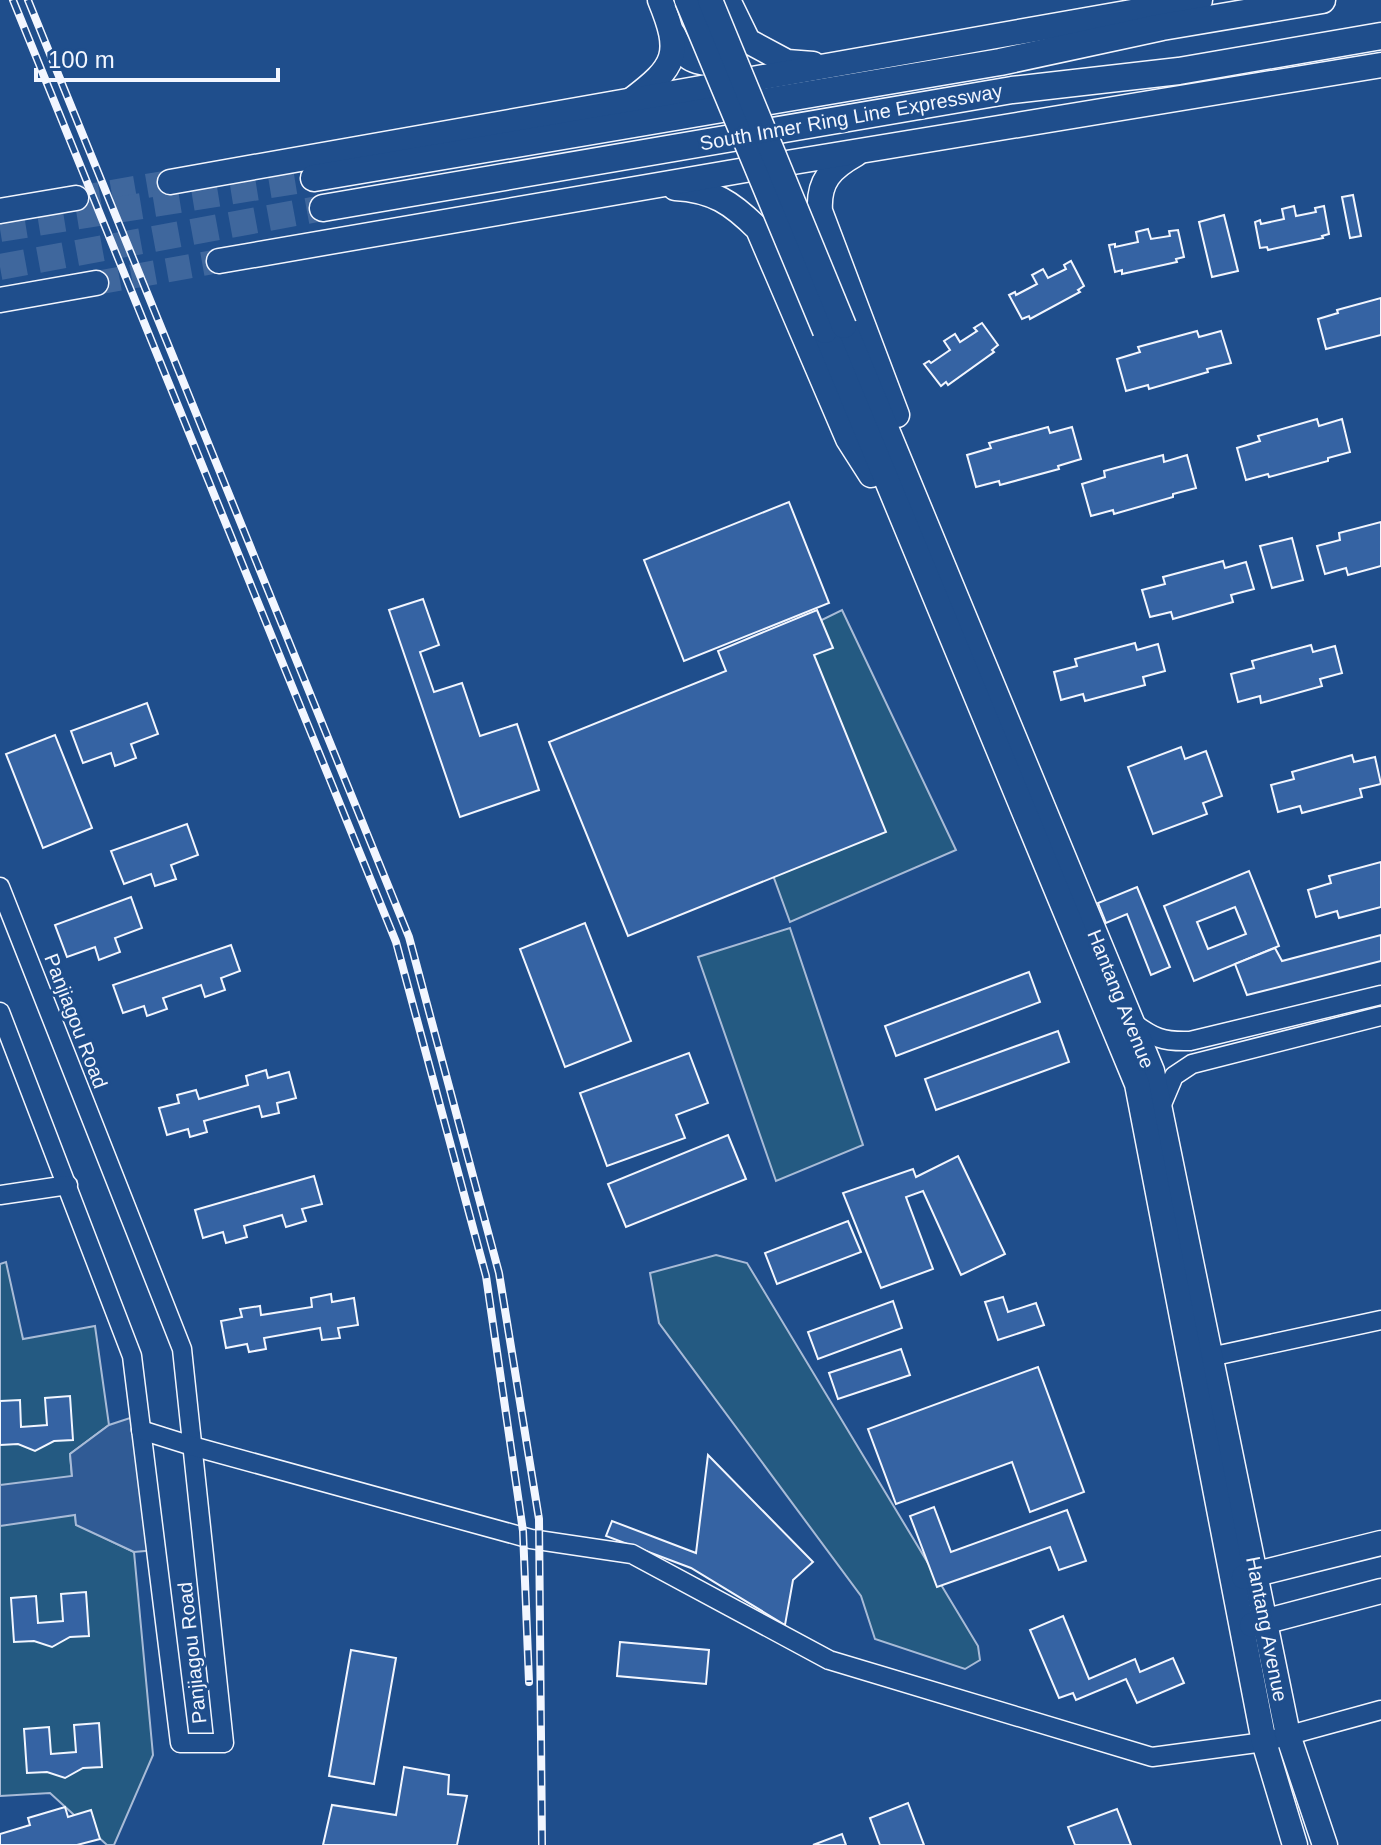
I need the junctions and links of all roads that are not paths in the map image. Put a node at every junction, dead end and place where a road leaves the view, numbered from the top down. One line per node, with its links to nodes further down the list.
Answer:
1 (660, 0): 9 (main road)
2 (687, 0): 28 (main road, bridge)
3 (710, 0): 28 (main road, bridge)
4 (1200, 0): 13 (main road)
5 (1306, 0): 7 (highway)
6 (1322, 0): 7 (highway, South Inner Ring Line Expressway)
7 (1278, 7): 17 (highway, South Inner Ring Line Expressway)
8 (731, 8): 9 (main road); 13 (main road)
9 (673, 34): 15 (main road)
10 (1381, 36): 12 (highway, South Inner Ring Line Expressway)
11 (1381, 47): 12 (highway)
12 (1285, 53): 21 (highway, South Inner Ring Line Expressway)
13 (835, 65): 15 (main road)
14 (1381, 65): 16 (main road)
15 (627, 103): 18 (main road)
16 (861, 151): 19 (main road); 23 (main road)
17 (314, 178)
18 (170, 182)
19 (649, 186): 24 (main road); 25 (main road)
20 (76, 198): 22 (main road)
21 (323, 208)
22 (0, 211)
23 (820, 211): 24 (main road); 29 (main road)
24 (758, 229): 29 (main road)
25 (219, 261)
26 (96, 283): 27 (main road)
27 (0, 300)
28 (834, 329): 29 (main road, Hantang Avenue)
29 (912, 520): 34 (main road, Hantang Avenue); 44 (main road, Hantang Avenue)
30 (0, 887): 41 (street, Panjiagou Road)
31 (1381, 995): 34 (street)
32 (0, 1012): 36 (street, Panjiagou Road)
33 (1381, 1016): 35 (street)
34 (1131, 1021): 35 (main road, Hantang Avenue)
35 (1160, 1109): 39 (main road, Hantang Avenue)
36 (68, 1185): 37 (street); 40 (street, Panjiagou Road)
37 (0, 1195)
38 (1381, 1320): 39 (street)
39 (1210, 1357): 43 (main road, Hantang Avenue)
40 (141, 1430): 41 (street); 41 (street, Panjiagou Road)
41 (192, 1446): 49 (street)
42 (1380, 1550): 43 (main road)
43 (1256, 1574): 44 (main road); 46 (main road, Hantang Avenue)
44 (1232, 1580): 46 (main road, Hantang Avenue)
45 (1381, 1591): 46 (main road)
46 (1254, 1624): 48 (main road, Hantang Avenue); 49 (main road, Hantang Avenue)
47 (1381, 1710): 48 (street)
48 (1288, 1735): 49 (street); 51 (main road, Hantang Avenue)
49 (1264, 1742): 50 (main road, Hantang Avenue)
50 (1295, 1845)
51 (1325, 1845)

